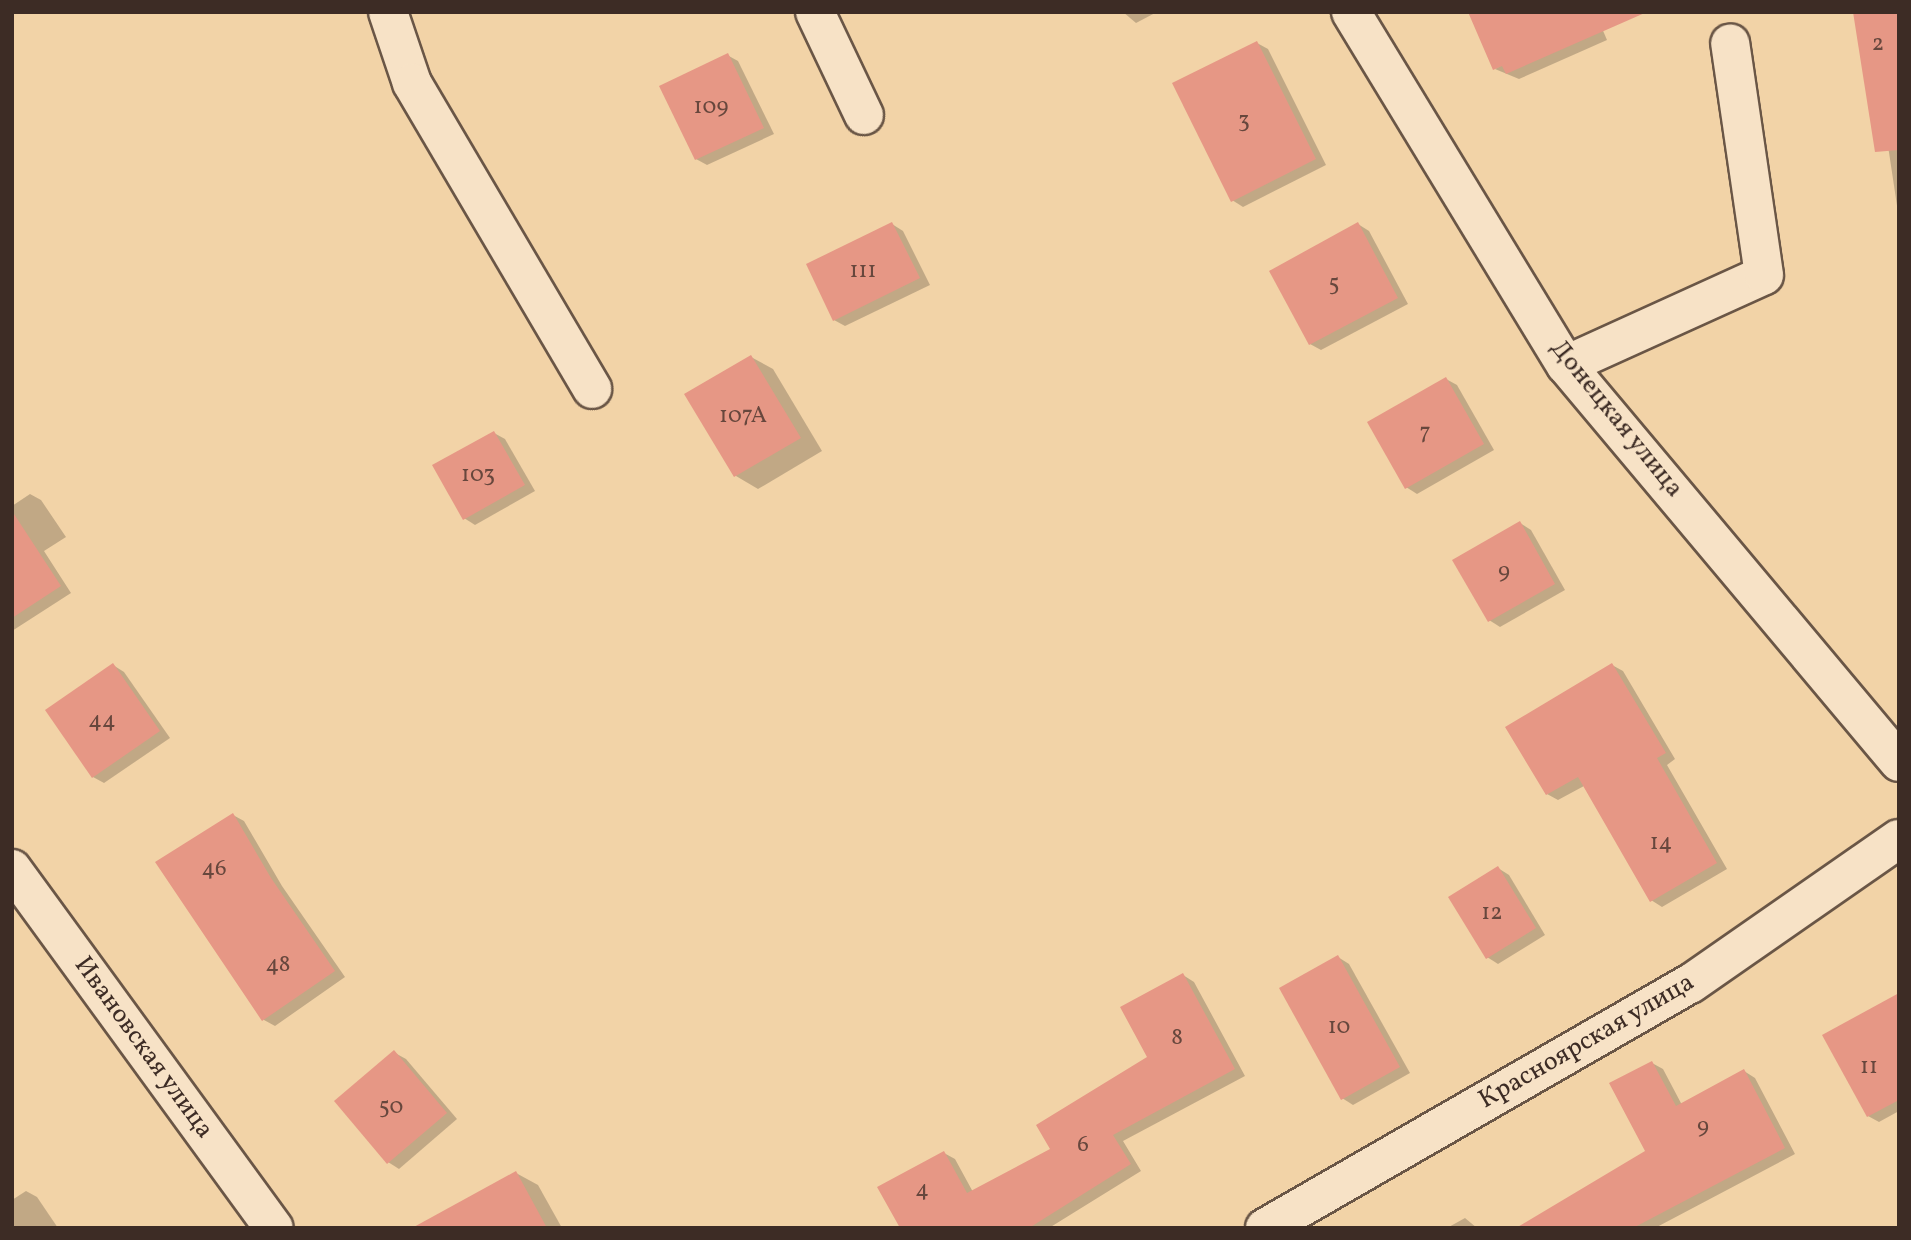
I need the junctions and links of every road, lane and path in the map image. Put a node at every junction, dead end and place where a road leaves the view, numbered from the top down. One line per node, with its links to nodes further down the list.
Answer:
1 (388, 12): 7 (street)
2 (815, 12): 5 (street)
3 (1350, 12): 6 (street, Донецкая улица)
4 (1730, 43): 6 (street)
5 (864, 115)
6 (1566, 365): 8 (street, Донецкая улица)
7 (592, 389)
8 (1899, 762)
9 (1899, 839): 12 (street, Красноярская улица)
10 (12, 869): 11 (street, Ивановская улица)
11 (274, 1228)
12 (1265, 1228)

